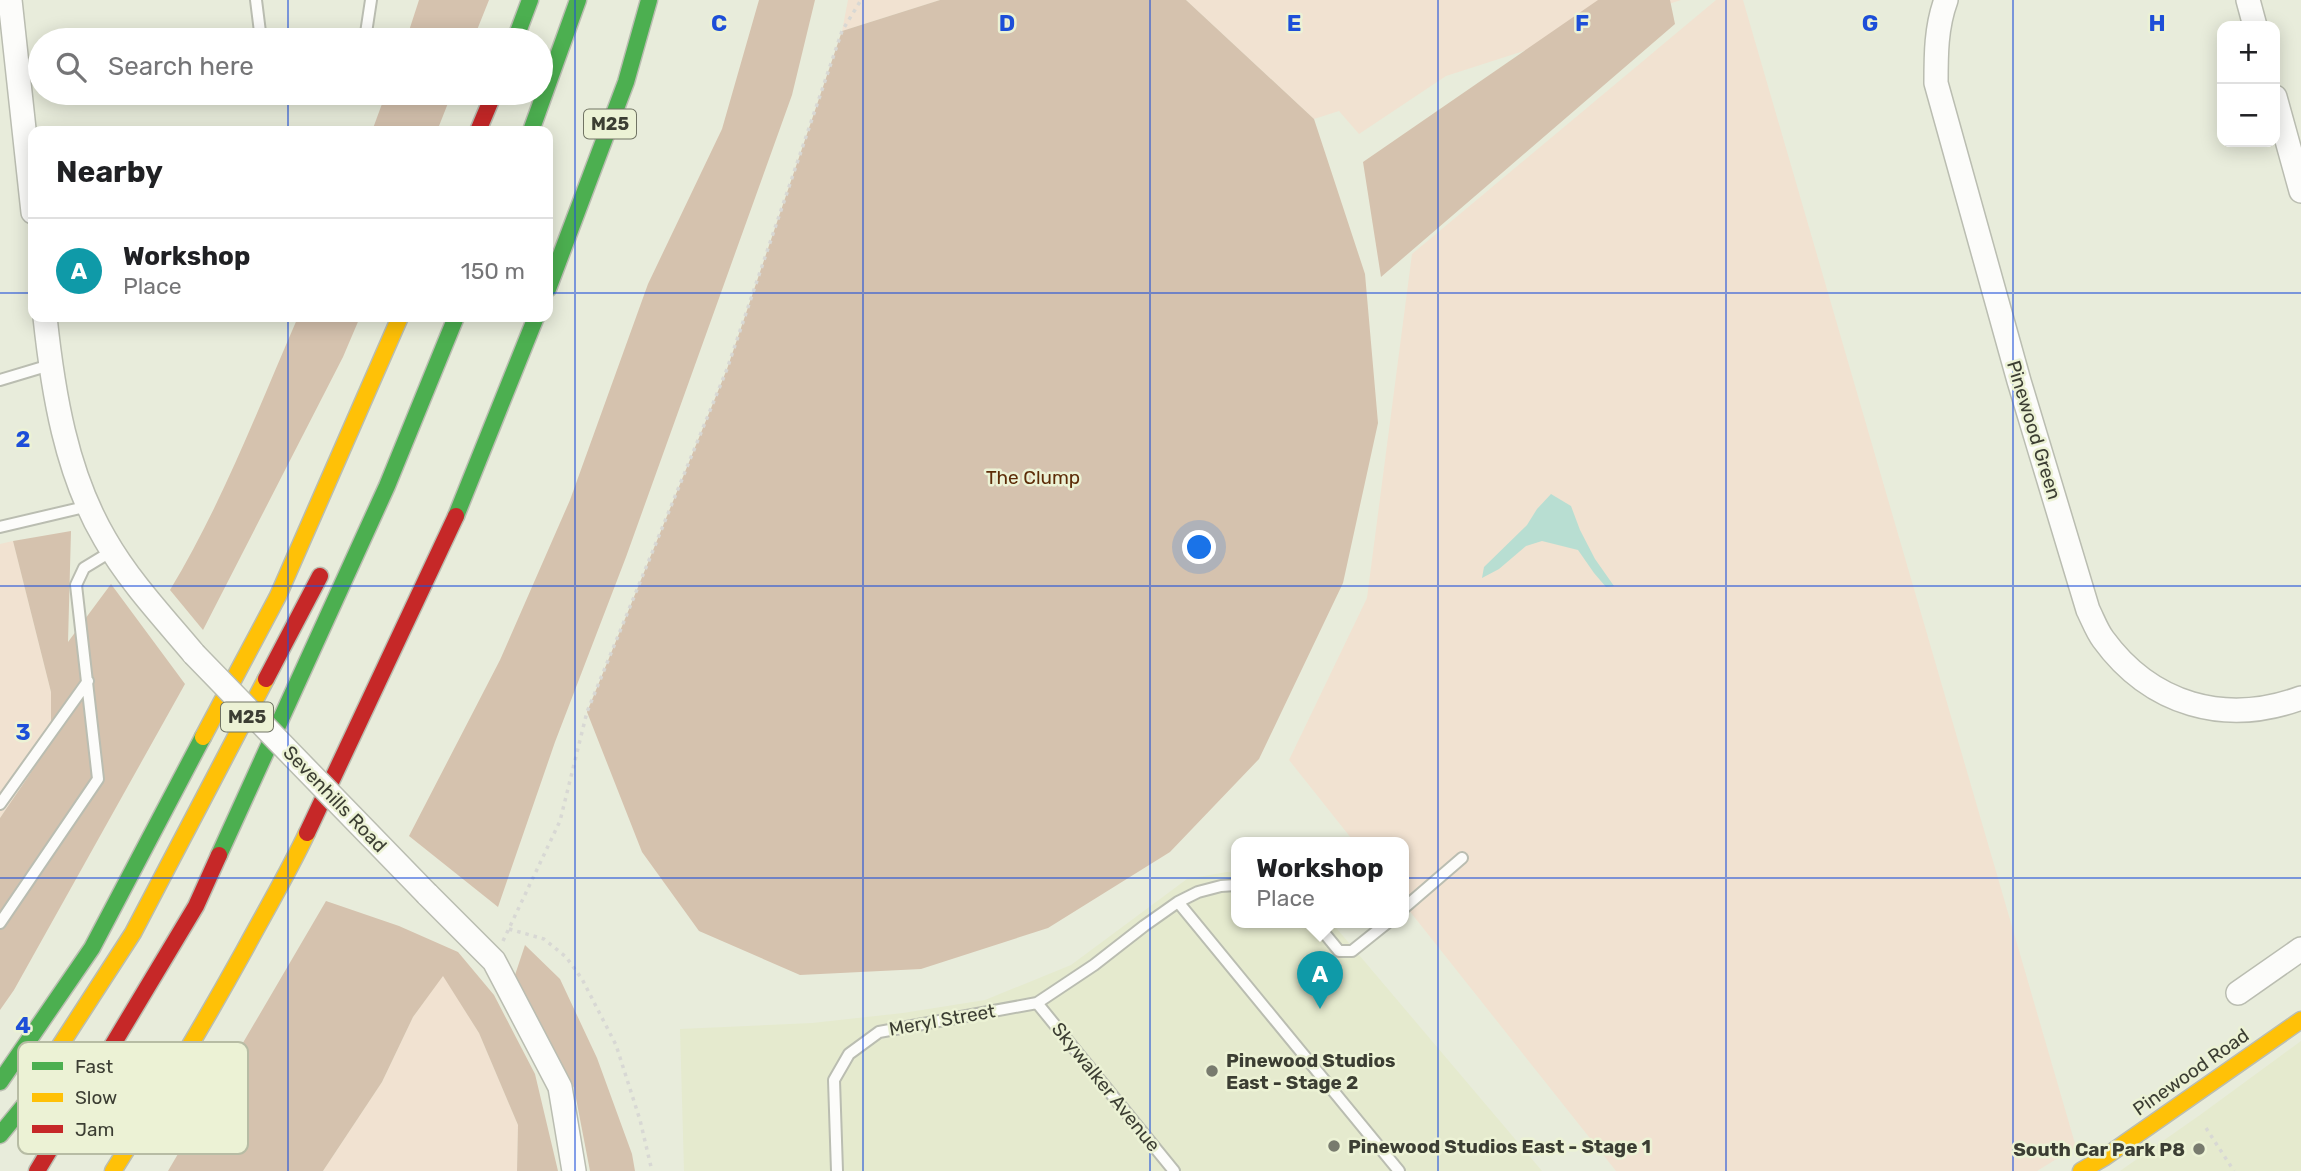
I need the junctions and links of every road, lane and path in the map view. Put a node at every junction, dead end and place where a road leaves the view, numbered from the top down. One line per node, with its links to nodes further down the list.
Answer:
1 (10, 0): 20 (street)
2 (256, 0): 11 (lane)
3 (371, 0): 12 (lane)
4 (530, 0): 13 (main road)
5 (578, 0): 14 (main road)
6 (649, 0): 22 (main road, M25)
7 (861, 0): 46 (path)
8 (1947, 0): 35 (street, Pinewood Green)
9 (2248, 0): 10 (street)
10 (2254, 21)
11 (260, 28)
12 (367, 28)
13 (520, 28)
14 (553, 70)
15 (489, 105): 18 (main road)
16 (540, 105): 19 (main road)
17 (2280, 115): 21 (street)
18 (480, 126)
19 (533, 126)
20 (28, 166)
21 (2301, 191)
22 (553, 276)
23 (46, 322): 27 (street, Sevenhills Road)
24 (398, 322): 52 (main road, M25)
25 (454, 322): 33 (main road, M25)
26 (534, 322): 56 (main road)
27 (50, 365): 28 (lane); 29 (street, Sevenhills Road)
28 (0, 380)
29 (89, 506): 30 (lane); 31 (street, Sevenhills Road)
30 (0, 527)
31 (112, 551): 34 (lane); 48 (street, Sevenhills Road, bridge)
32 (328, 557): 53 (main road, M25)
33 (335, 603): 36 (main road, M25); 55 (main road, M25)
34 (88, 681): 37 (lane); 43 (lane)
35 (2301, 698)
36 (236, 779)
37 (0, 804)
38 (1462, 858): 42 (lane)
39 (177, 884): 54 (main road, M25)
40 (1231, 885): 41 (lane)
41 (1178, 902): 50 (lane); 71 (lane)
42 (1409, 904)
43 (0, 923)
44 (1320, 928): 45 (lane)
45 (1381, 928)
46 (509, 929): 48 (path); 68 (path)
47 (2301, 949): 49 (street)
48 (494, 961): 67 (street, Sevenhills Road)
49 (2238, 993)
50 (1037, 1003): 69 (lane, Meryl Street); 70 (lane, Skywalker Avenue)
51 (2301, 1020): 64 (main road, Pinewood Road)
52 (28, 1042)
53 (62, 1042)
54 (74, 1042)
55 (114, 1042)
56 (192, 1042)
57 (18, 1056): 58 (main road, M25)
58 (0, 1082)
59 (18, 1113): 61 (main road, M25)
60 (2206, 1128): 74 (path)
61 (0, 1135)
62 (47, 1154): 65 (main road, M25)
63 (124, 1154): 66 (main road)
64 (2105, 1157): 72 (main road, Pinewood Road); 73 (main road, Pinewood Road)
65 (37, 1171)
66 (113, 1171)
67 (574, 1171)
68 (652, 1171)
69 (837, 1171)
70 (1174, 1171)
71 (1399, 1171)
72 (2081, 1171)
73 (2093, 1171)
74 (2234, 1171)

